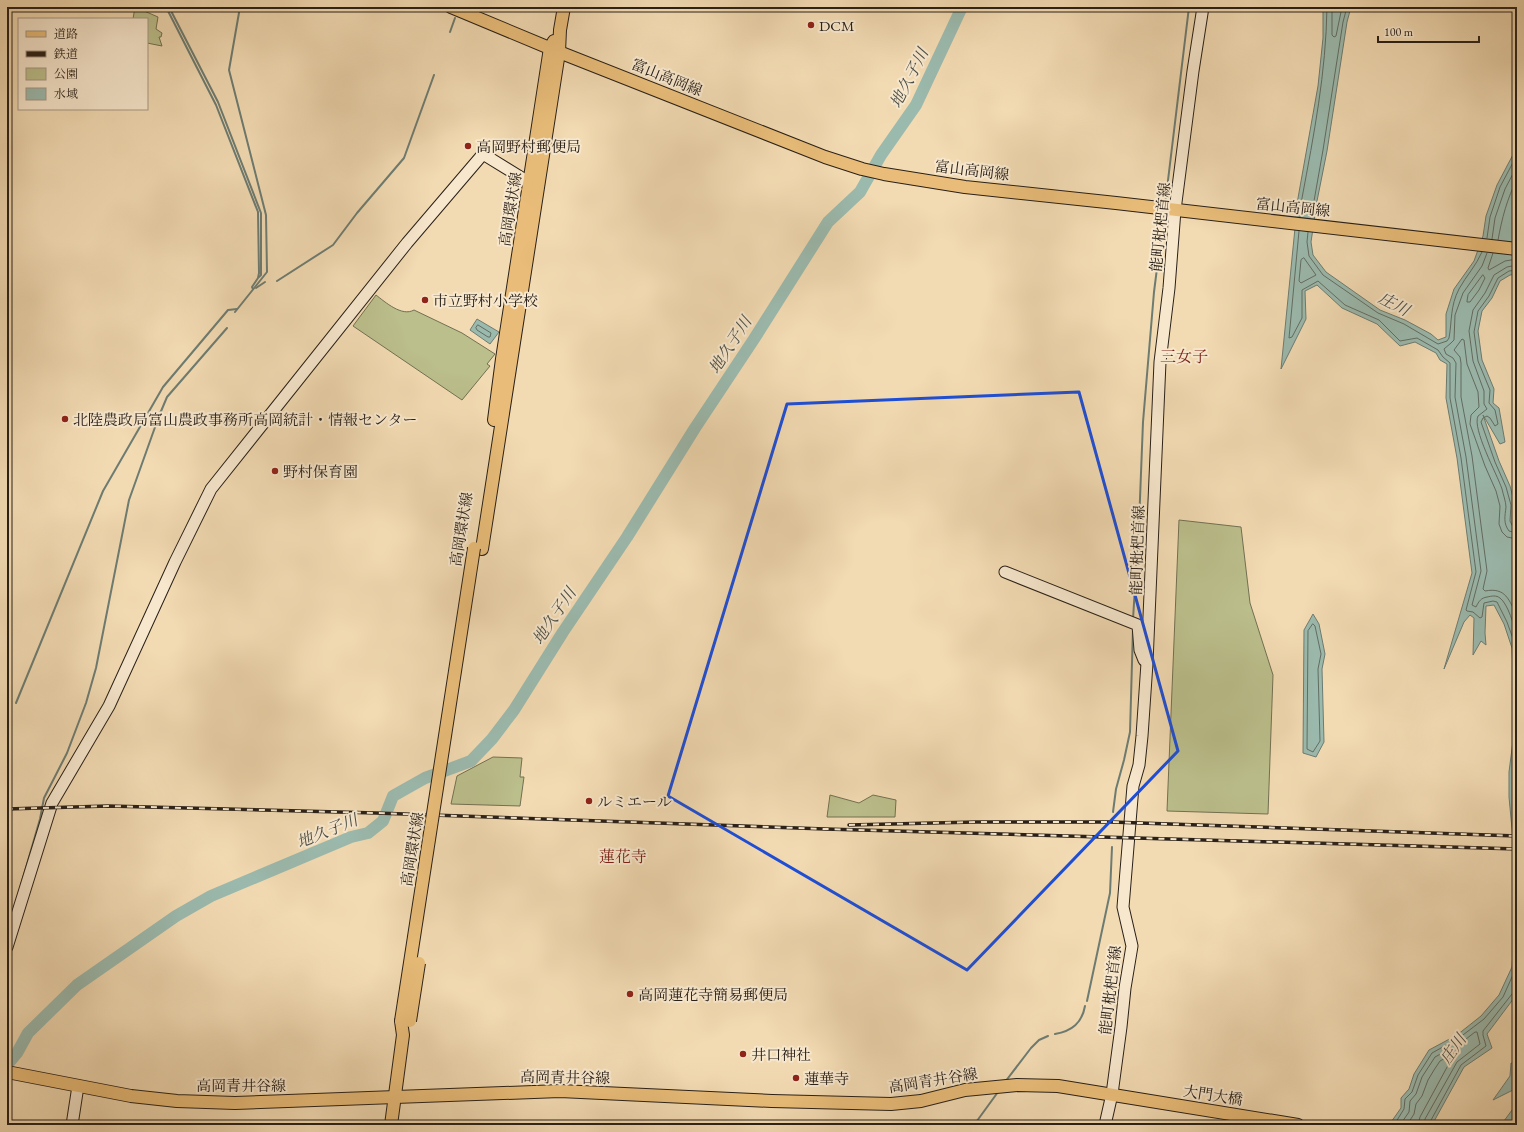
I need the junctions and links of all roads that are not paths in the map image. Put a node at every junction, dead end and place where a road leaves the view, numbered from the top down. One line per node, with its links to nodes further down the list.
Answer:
1 (451, 7): 4 (main road, 富山高岡線)
2 (564, 7): 4 (main road, 高岡環状線)
3 (1203, 7): 6 (street, 能町枇杷首線)
4 (555, 50): 5 (main road, 高岡環状線); 6 (main road, 富山高岡線)
5 (534, 184): 10 (street); 14 (main road, 高岡環状線, bridge)
6 (1168, 209): 7 (main road, 富山高岡線); 9 (street, 能町枇杷首線)
7 (1517, 249)
8 (1005, 572): 9 (street)
9 (1147, 663): 13 (street, 能町枇杷首線)
10 (7, 947)
11 (9, 1072): 12 (main road, 高岡青井谷線)
12 (78, 1086): 14 (main road, 高岡青井谷線); 15 (street)
13 (1117, 1095): 14 (main road, 高岡青井谷線); 17 (street, 能町枇杷首線); 18 (main road, 大門大橋)
14 (396, 1098): 16 (main road, 高岡環状線)
15 (72, 1125)
16 (391, 1125)
17 (1106, 1125)
18 (1298, 1125)

